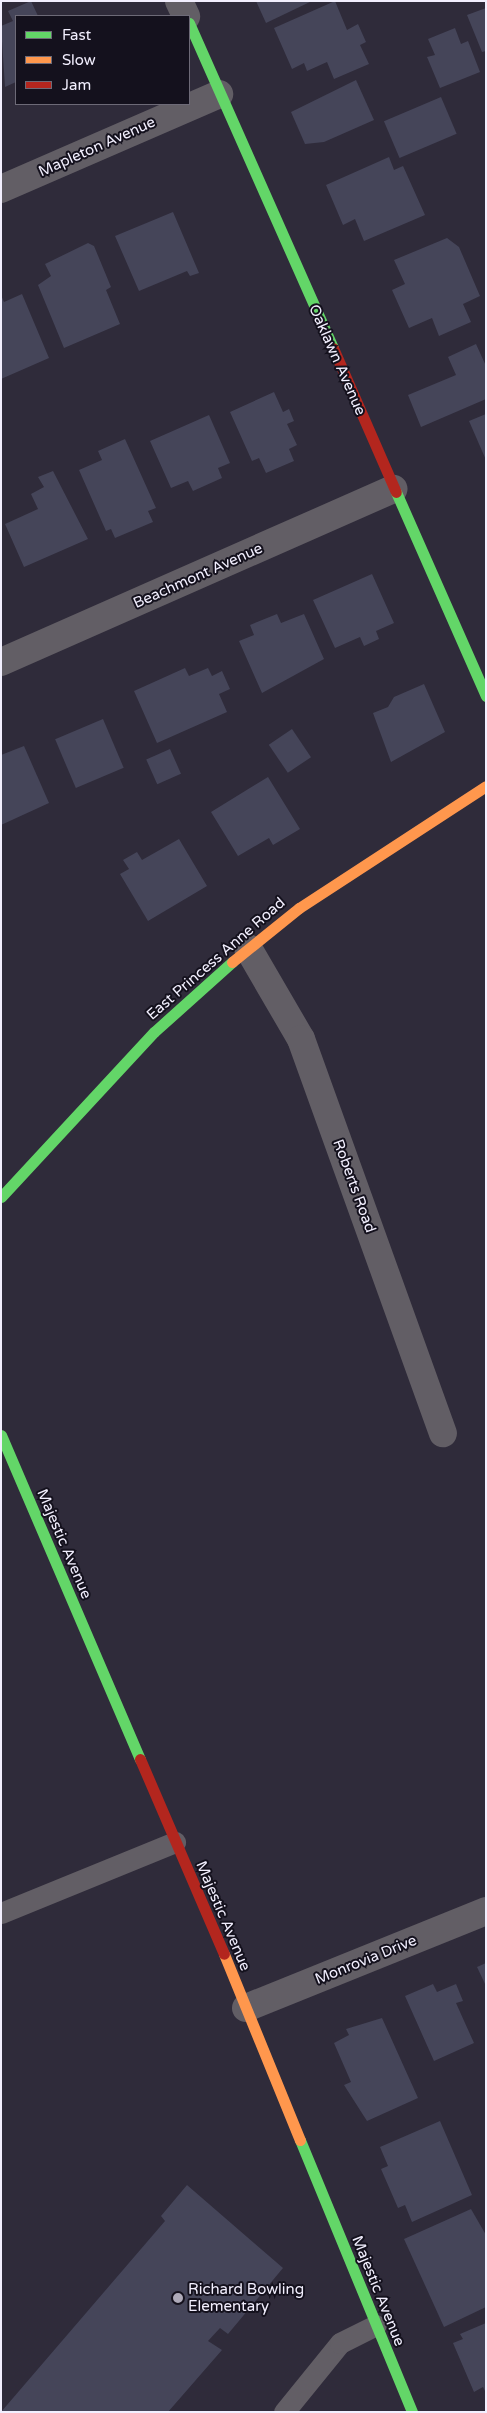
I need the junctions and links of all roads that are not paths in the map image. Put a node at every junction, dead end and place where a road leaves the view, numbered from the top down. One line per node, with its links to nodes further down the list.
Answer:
1 (179, 1): 2 (street)
2 (186, 15)
3 (190, 25): 4 (street, Oaklawn Avenue)
4 (220, 94): 5 (street, Mapleton Avenue); 6 (street, Oaklawn Avenue)
5 (1, 189)
6 (394, 489): 7 (street, Beachmont Avenue); 8 (street, Oaklawn Avenue)
7 (1, 662)
8 (486, 696)
9 (486, 786): 10 (street, East Princess Anne Road)
10 (248, 948): 11 (street, East Princess Anne Road); 12 (street, Roberts Road)
11 (1, 1197)
12 (443, 1432)
13 (1, 1435): 14 (street, Majestic Avenue)
14 (175, 1842): 16 (lane); 17 (street, Majestic Avenue)
15 (486, 1911): 17 (street, Monrovia Drive)
16 (1, 1913)
17 (246, 2008): 18 (street, Majestic Avenue)
18 (376, 2326): 19 (lane); 20 (street, Majestic Avenue)
19 (284, 2412)
20 (412, 2412)

